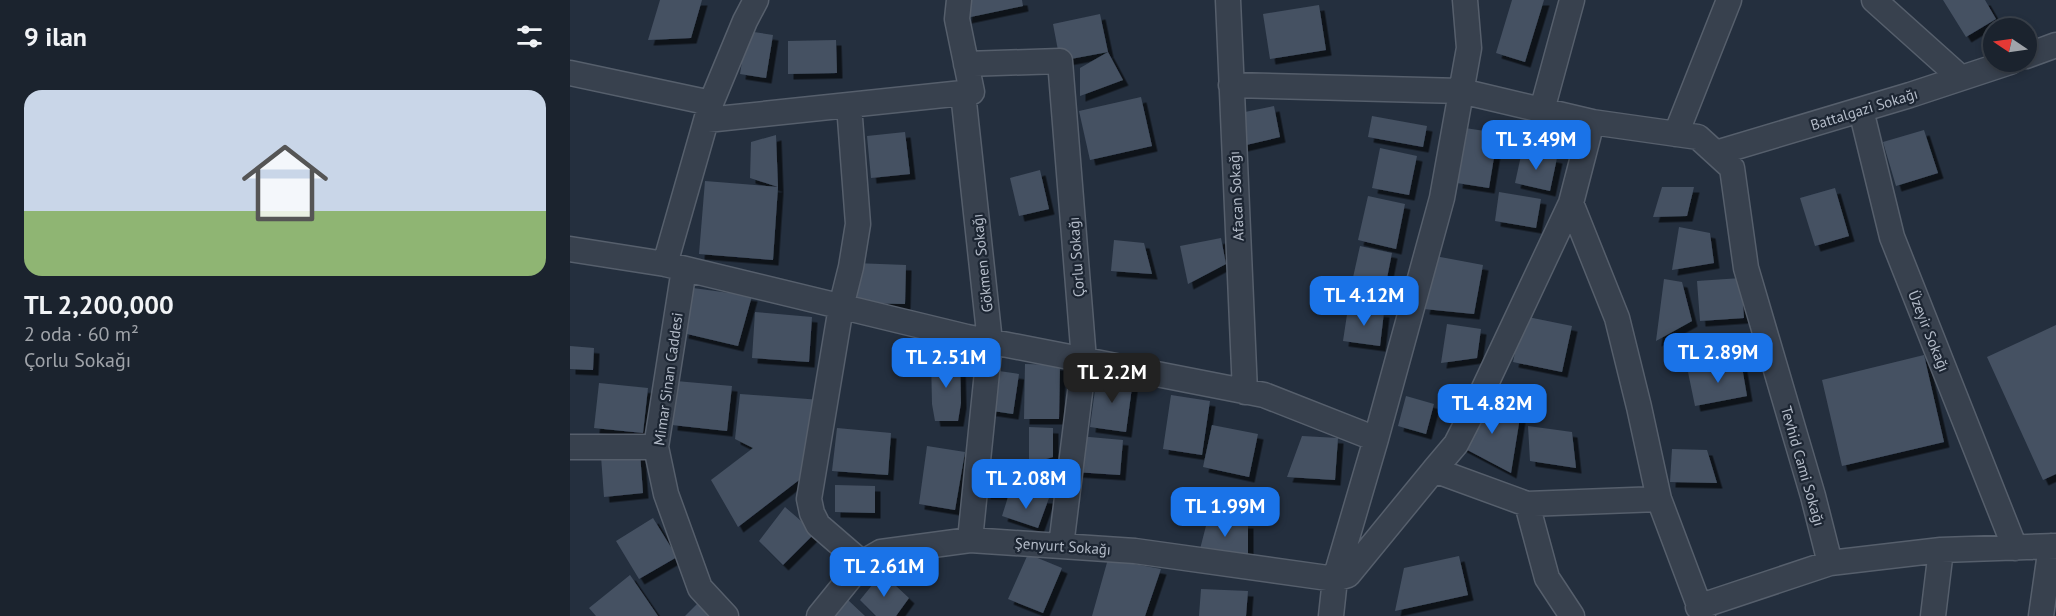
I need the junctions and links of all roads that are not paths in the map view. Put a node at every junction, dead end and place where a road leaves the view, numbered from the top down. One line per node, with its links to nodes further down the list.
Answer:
1 (756, 0): 21 (street, Mimar Sinan Caddesi)
2 (959, 0): 11 (street)
3 (1228, 0): 15 (street, Afacan Sokağı)
4 (1465, 0): 16 (street)
5 (1572, 0): 19 (street)
6 (1730, 0): 23 (street)
7 (1874, 0): 8 (street)
8 (1899, 9): 14 (street)
9 (2056, 45): 10 (street)
10 (2037, 52)
11 (966, 64): 17 (street, Gökmen Sokağı); 30 (street, Çorlu Sokağı)
12 (1983, 71): 14 (street, Battalgazi Sokağı)
13 (570, 73): 21 (street)
14 (1961, 78): 20 (street, Battalgazi Sokağı)
15 (1232, 85): 16 (street); 31 (street, Afacan Sokağı)
16 (1461, 91): 19 (street, Tevhid Cami Sokağı); 32 (street)
17 (963, 93): 18 (street); 29 (street, Gökmen Sokağı)
18 (849, 105): 21 (street); 28 (street)
19 (1542, 110): 22 (street, Tevhid Cami Sokağı)
20 (1861, 110): 24 (street, Battalgazi Sokağı); 41 (street, Üzeyir Sokağı)
21 (709, 111): 27 (street, Mimar Sinan Caddesi)
22 (1592, 122): 23 (street, Tevhid Cami Sokağı); 25 (street)
23 (1676, 134): 24 (street, Tevhid Cami Sokağı)
24 (1716, 153): 44 (street, Tevhid Cami Sokağı)
25 (1571, 203): 35 (street); 36 (street)
26 (570, 249): 27 (street)
27 (674, 267): 28 (street); 34 (street, Mimar Sinan Caddesi)
28 (841, 307): 29 (street); 43 (street)
29 (990, 342): 30 (street); 38 (street, Gökmen Sokağı)
30 (1084, 360): 31 (street); 39 (street, Çorlu Sokağı)
31 (1245, 392): 32 (street)
32 (1376, 439): 45 (street)
33 (570, 447): 34 (street)
34 (656, 447): 47 (street, Mimar Sinan Caddesi)
35 (1434, 470): 37 (street); 45 (street)
36 (1659, 499): 37 (street); 46 (street)
37 (1527, 504): 50 (street)
38 (970, 540): 39 (street, Şenyurt Sokağı); 43 (street, Şenyurt Sokağı)
39 (1061, 546): 45 (street, Şenyurt Sokağı)
40 (2054, 546): 41 (street); 52 (street)
41 (2015, 548): 42 (street)
42 (1941, 550): 44 (street); 51 (street)
43 (862, 563): 48 (street, Şenyurt Sokağı)
44 (1830, 563): 46 (street)
45 (1335, 579): 49 (street)
46 (1700, 611)
47 (726, 616)
48 (819, 616)
49 (1331, 616)
50 (1572, 616)
51 (1933, 616)
52 (2041, 616)

